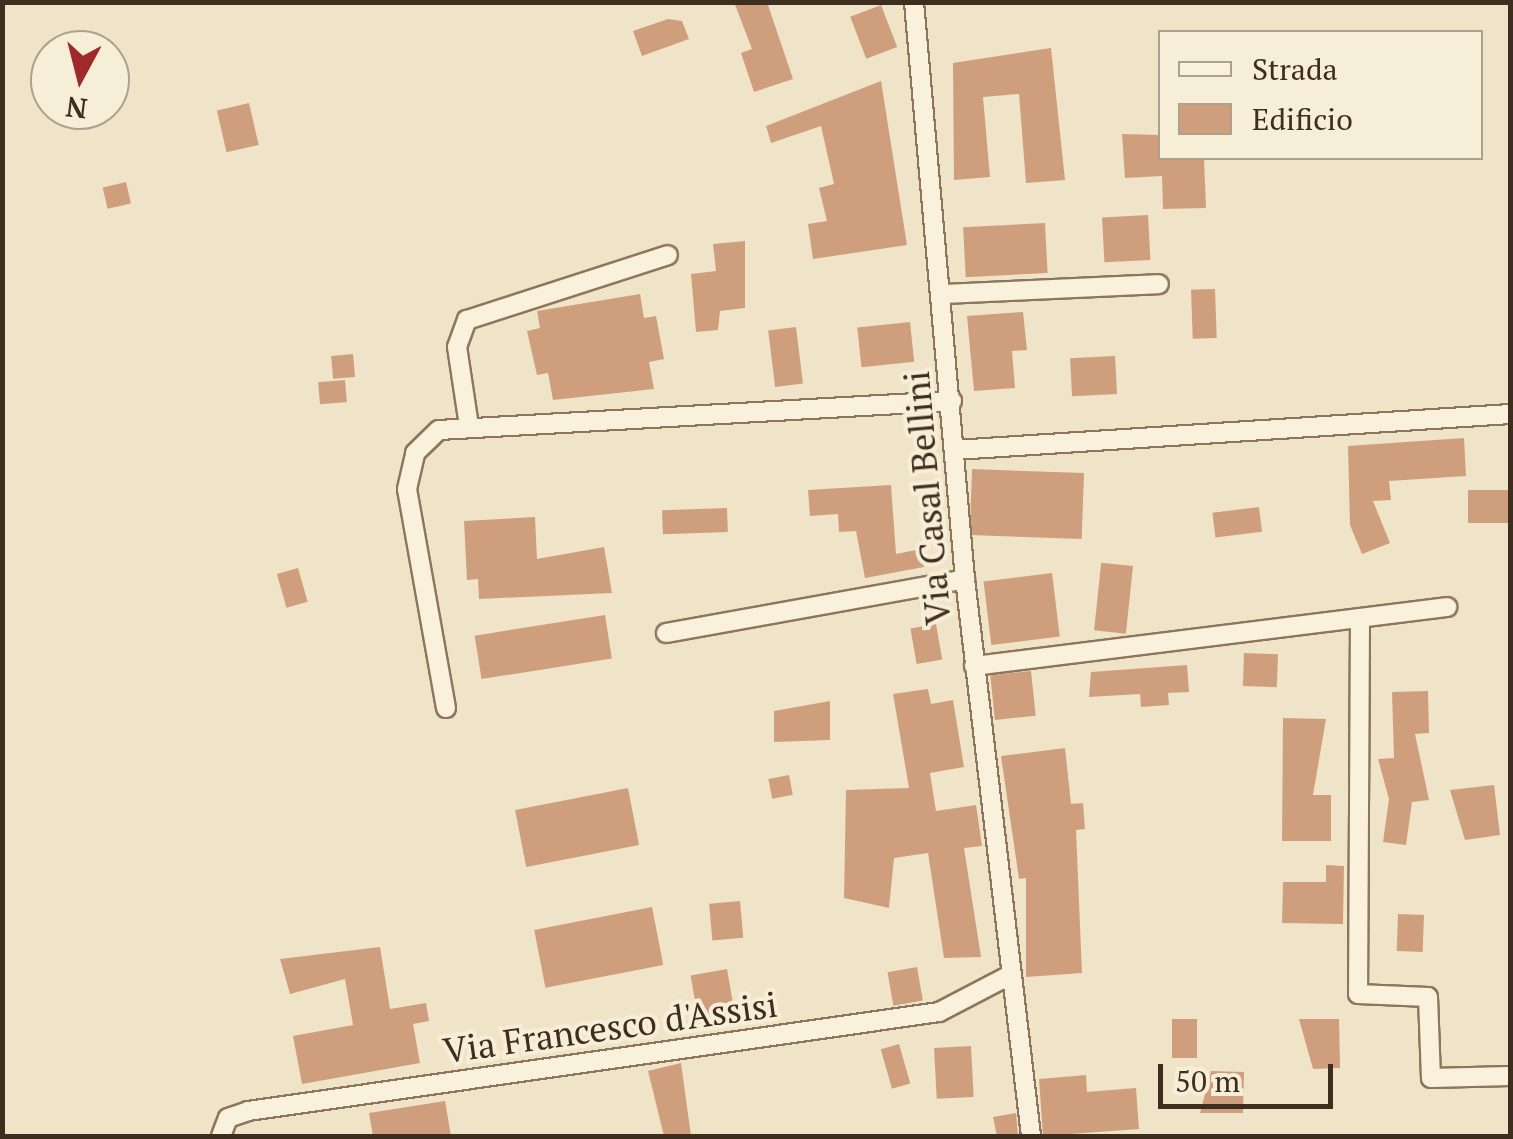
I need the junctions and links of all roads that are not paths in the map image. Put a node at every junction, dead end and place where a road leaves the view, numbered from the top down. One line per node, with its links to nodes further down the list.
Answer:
1 (914, 2): 4 (street, Via Casal Bellini)
2 (668, 255): 7 (street)
3 (1159, 284): 4 (street)
4 (942, 294): 5 (street, Via Casal Bellini)
5 (952, 401): 7 (street); 8 (street, Via Casal Bellini)
6 (1510, 414): 8 (street)
7 (469, 426): 14 (street)
8 (955, 450): 9 (street, Via Casal Bellini)
9 (964, 579): 12 (street); 13 (street, Via Casal Bellini)
10 (1447, 607): 11 (street)
11 (1360, 618): 13 (street); 16 (street)
12 (666, 634)
13 (974, 666): 15 (street, Via Casal Bellini)
14 (446, 708)
15 (1013, 980): 17 (street, Via Francesco d'Assisi); 18 (street, Via Casal Bellini)
16 (1510, 1076)
17 (220, 1136)
18 (1031, 1136)

